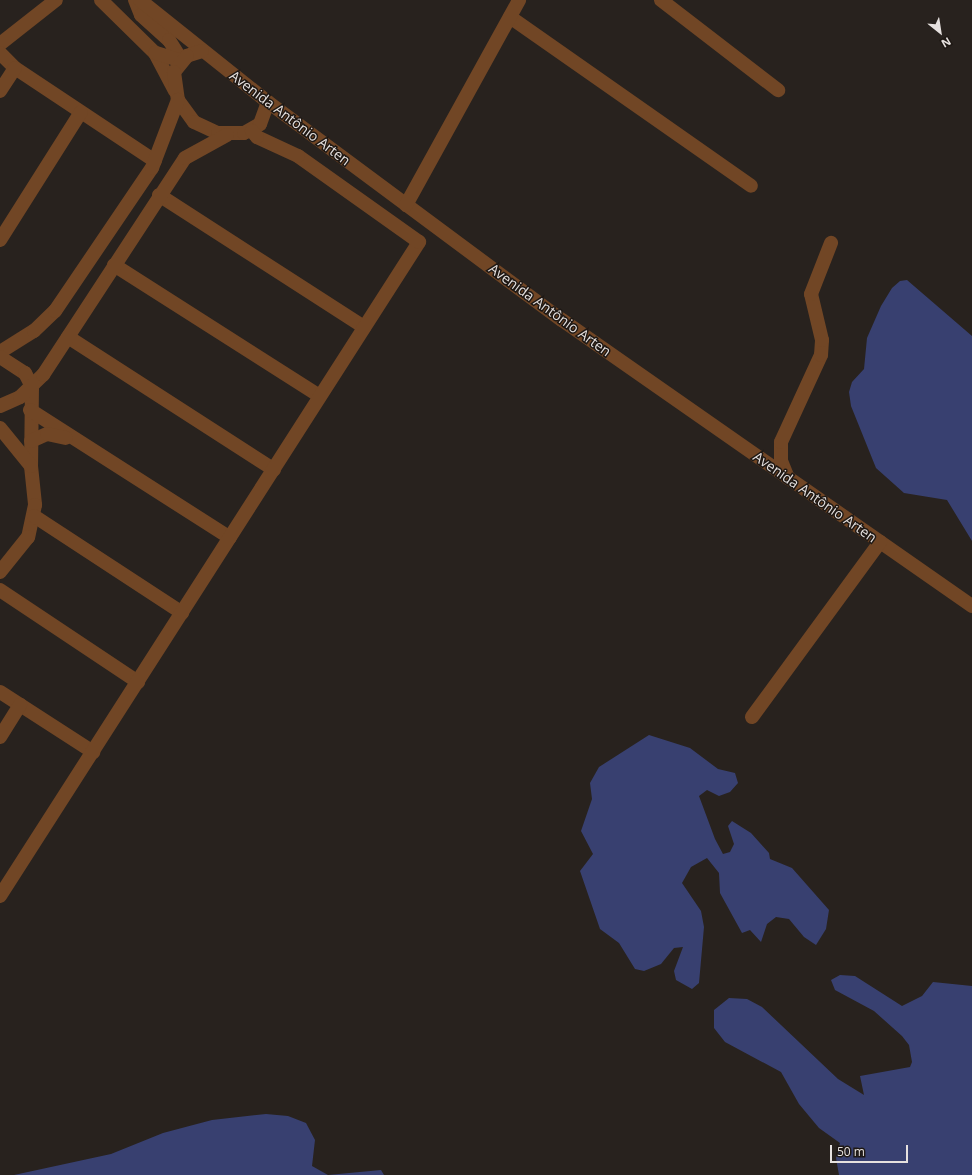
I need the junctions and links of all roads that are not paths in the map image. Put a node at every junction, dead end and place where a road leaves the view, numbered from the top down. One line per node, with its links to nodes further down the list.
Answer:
1 (56, 0): 8 (street)
2 (101, 0): 11 (street)
3 (135, 0): 12 (street)
4 (140, 0): 9 (street, Avenida Antônio Arten)
5 (518, 0): 7 (street)
6 (661, 0): 14 (street)
7 (510, 17): 22 (street); 24 (street)
8 (0, 44)
9 (202, 51): 12 (street); 17 (street, Avenida Antônio Arten)
10 (0, 53): 13 (street)
11 (155, 53): 12 (street); 16 (street)
12 (182, 61): 16 (street)
13 (15, 68): 15 (street); 18 (street)
14 (778, 90)
15 (0, 91)
16 (177, 95): 20 (street); 21 (street)
17 (268, 102): 19 (street); 24 (street, Avenida Antônio Arten)
18 (81, 112): 21 (street); 25 (street)
19 (252, 131): 20 (street); 28 (street)
20 (227, 135): 23 (street)
21 (155, 161): 30 (street)
22 (751, 186)
23 (160, 195): 27 (street); 28 (street)
24 (406, 205): 41 (street, Avenida Antônio Arten)
25 (0, 240)
26 (831, 243): 41 (street)
27 (114, 265): 29 (street); 33 (street)
28 (364, 327): 33 (street)
29 (68, 337): 32 (street); 40 (street)
30 (0, 352)
31 (0, 358): 32 (street)
32 (32, 387): 34 (street); 35 (street)
33 (320, 396): 40 (street)
34 (0, 406)
35 (30, 410): 37 (street); 38 (street)
36 (0, 428): 39 (street)
37 (69, 438): 38 (street); 43 (street)
38 (31, 441): 39 (street)
39 (31, 466): 42 (street)
40 (274, 470): 43 (street)
41 (788, 478): 44 (street, Avenida Antônio Arten)
42 (34, 516): 45 (street); 48 (street)
43 (230, 538): 48 (street)
44 (880, 542): 47 (street, Avenida Antônio Arten); 52 (street)
45 (0, 572)
46 (0, 590): 49 (street)
47 (972, 606)
48 (182, 613): 49 (street)
49 (138, 682): 54 (street)
50 (0, 692): 51 (street)
51 (20, 705): 53 (street); 54 (street)
52 (752, 717)
53 (0, 737)
54 (93, 752): 55 (street)
55 (0, 896)

